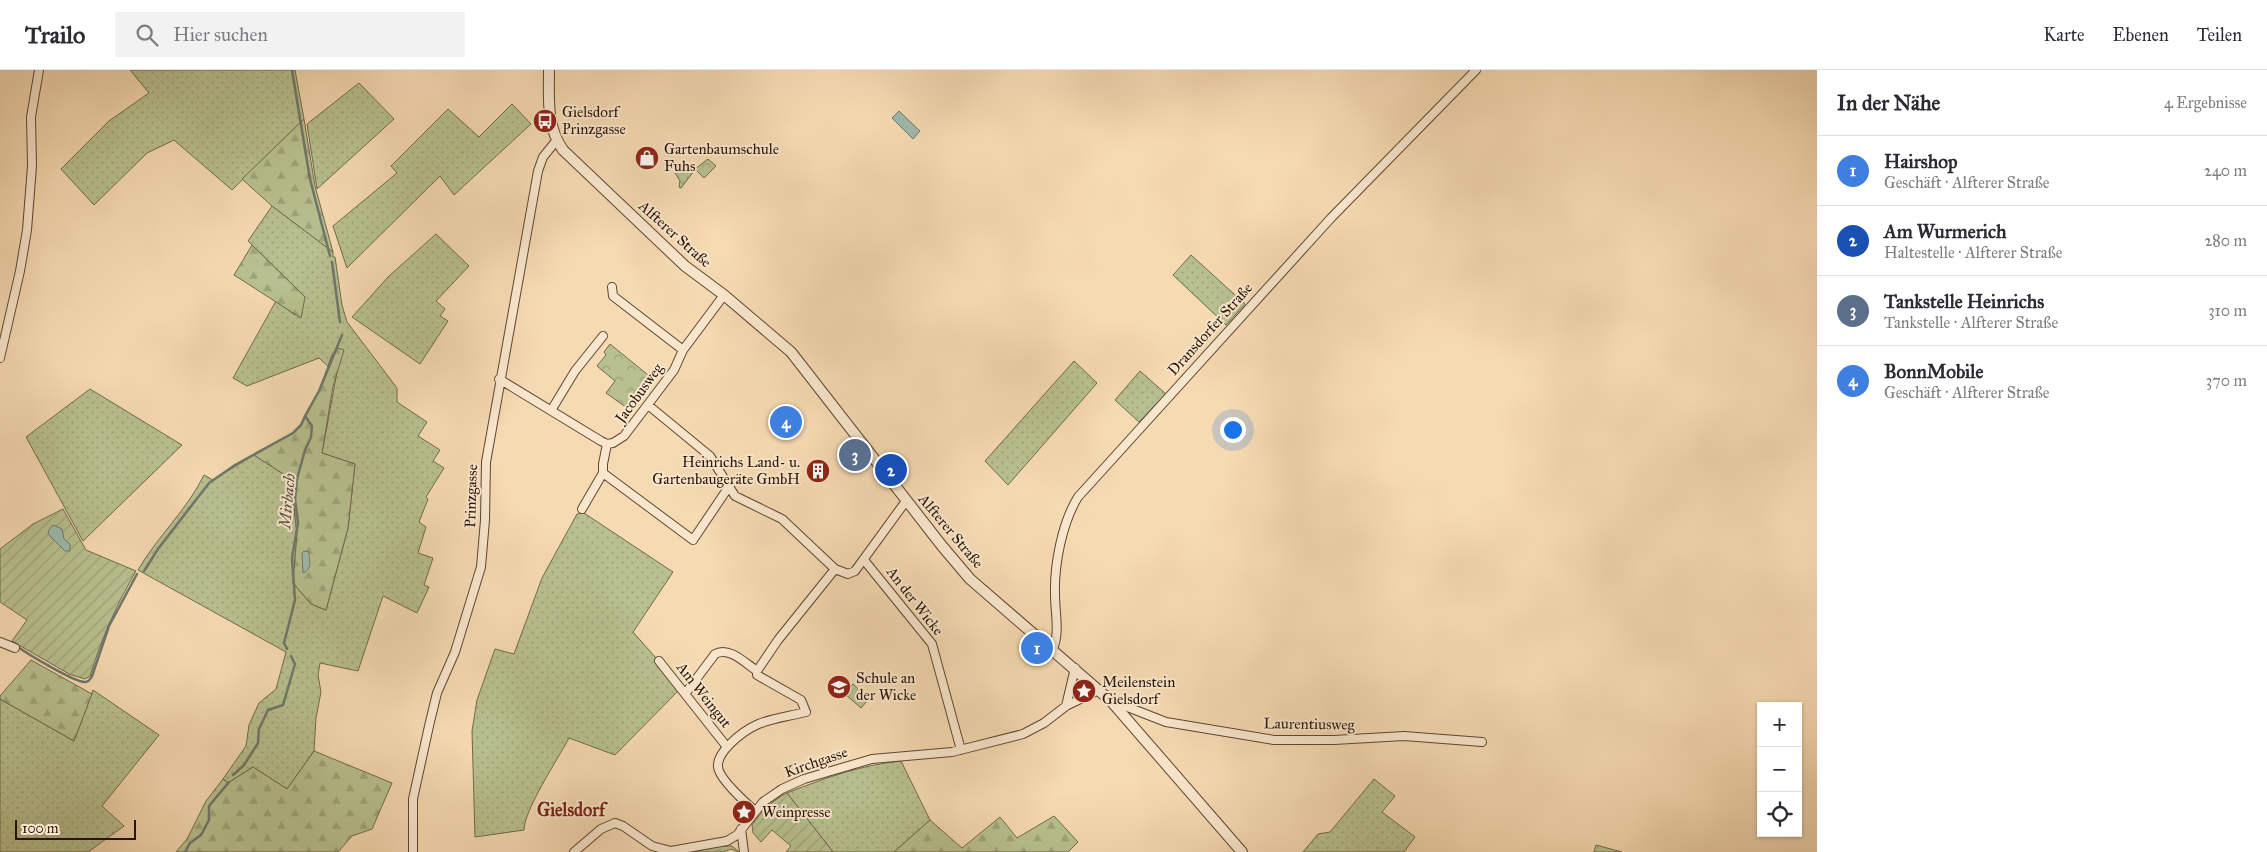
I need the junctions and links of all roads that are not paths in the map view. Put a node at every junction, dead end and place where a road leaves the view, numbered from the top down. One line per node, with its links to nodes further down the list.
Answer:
1 (39, 70): 9 (street)
2 (549, 70): 4 (street)
3 (1476, 70): 22 (street, Dransdorfer Straße)
4 (556, 141): 6 (street, Alfterer Straße); 10 (street, Prinzgasse)
5 (612, 288): 8 (street)
6 (724, 295): 8 (street, Jacobusweg); 16 (street, Alfterer Straße)
7 (603, 336): 12 (street)
8 (683, 350): 11 (street, Jacobusweg)
9 (0, 358)
10 (500, 379): 12 (street); 35 (street, Prinzgasse)
11 (648, 405): 13 (street, Jacobusweg); 15 (street)
12 (552, 409): 13 (street)
13 (607, 444): 14 (street)
14 (603, 473): 15 (street); 17 (street)
15 (728, 488): 19 (street)
16 (906, 501): 18 (street); 22 (street, Alfterer Straße)
17 (582, 509)
18 (864, 560): 19 (street); 32 (street, An der Wicke)
19 (835, 569): 25 (street)
20 (0, 642): 21 (street)
21 (15, 648)
22 (1053, 649): 24 (street, Alfterer Straße)
23 (659, 661): 27 (street, Am Weingut)
24 (1075, 668): 26 (street, Alfterer Straße); 29 (street)
25 (757, 671): 27 (street); 31 (street)
26 (1099, 690): 28 (street, Alfterer Straße); 29 (street, Kirchgasse)
27 (685, 694): 31 (street, Am Weingut)
28 (1111, 701): 30 (street, Laurentiusweg); 38 (street, Alfterer Straße)
29 (1066, 706): 32 (street, Kirchgasse)
30 (1482, 742)
31 (727, 747): 33 (street)
32 (961, 750): 33 (street, Kirchgasse)
33 (755, 811): 34 (street, Kirchgasse)
34 (741, 829): 36 (street, Kirchgasse); 37 (street)
35 (413, 852)
36 (574, 852)
37 (744, 852)
38 (1242, 852)

